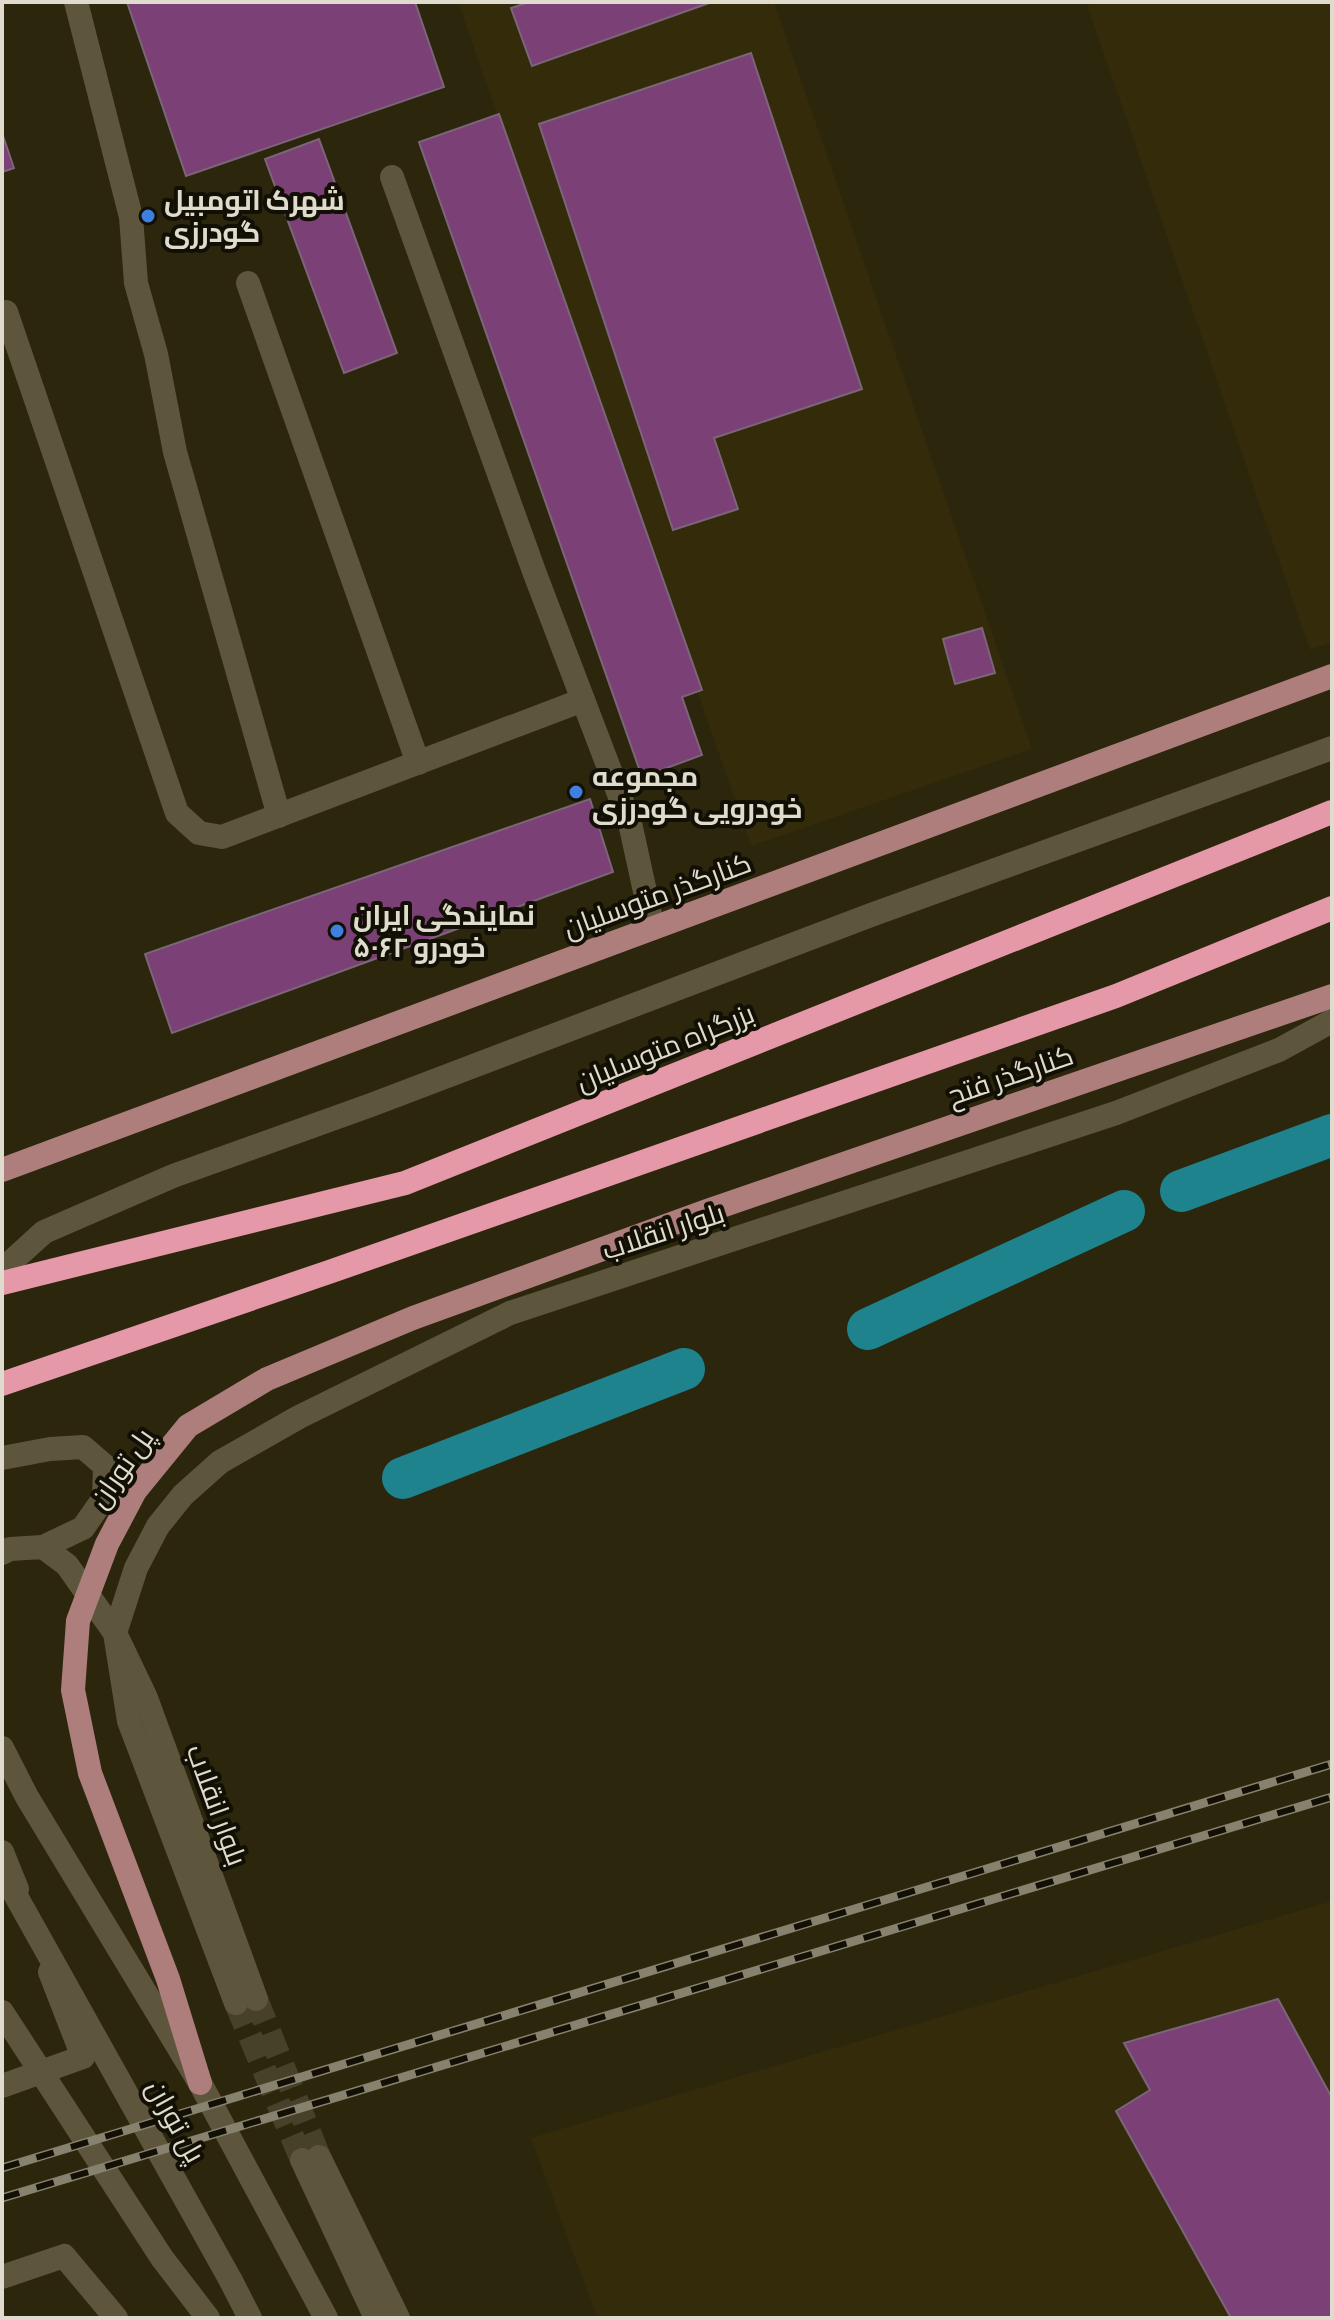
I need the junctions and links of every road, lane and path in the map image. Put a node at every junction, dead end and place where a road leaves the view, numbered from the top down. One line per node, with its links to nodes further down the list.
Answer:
1 (76, 2): 10 (street)
2 (392, 177): 6 (street)
3 (248, 283): 8 (street)
4 (6, 312): 10 (street)
5 (1332, 676): 12 (main road, کنارگذر متوسلیان)
6 (583, 700): 8 (street); 12 (street)
7 (1332, 748): 17 (street)
8 (418, 763): 10 (street)
9 (1332, 812): 18 (highway, بزرگراه متوسلیان)
10 (279, 816)
11 (1332, 908): 19 (highway)
12 (653, 928): 15 (main road, کنارگذر متوسلیان)
13 (1332, 996): 16 (main road, کنارگذر فتح)
14 (1332, 1021): 23 (street, بلوار انقلاب)
15 (2, 1170)
16 (707, 1211): 29 (main road, پل توران)
17 (2, 1270)
18 (2, 1283)
19 (2, 1384)
20 (2, 1458): 21 (street)
21 (43, 1547): 22 (street); 23 (street, بلوار انقلاب)
22 (2, 1553)
23 (115, 1633): 27 (street, بلوار انقلاب)
24 (2, 1748): 29 (street, پل توران)
25 (2, 1852): 30 (street)
26 (2, 1871): 34 (street, پل توران)
27 (246, 2001)
28 (2, 2012): 33 (street)
29 (200, 2083): 35 (street, پل توران)
30 (2, 2086)
31 (2, 2277): 32 (street)
32 (116, 2318)
33 (208, 2318)
34 (250, 2318)
35 (326, 2318)
36 (376, 2318): 37 (street)
37 (398, 2318)

